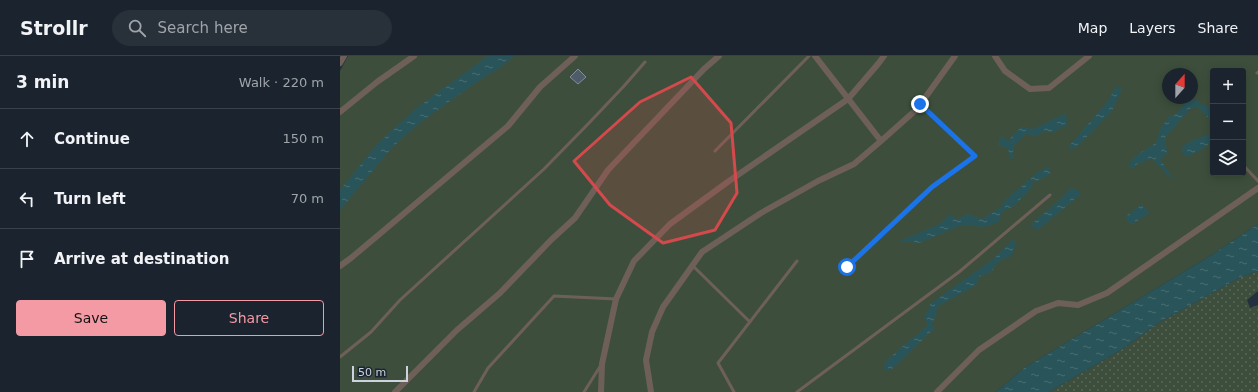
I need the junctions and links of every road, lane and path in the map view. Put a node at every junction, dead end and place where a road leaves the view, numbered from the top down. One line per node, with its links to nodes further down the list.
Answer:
1 (344, 56): 12 (street)
2 (414, 56): 15 (street)
3 (575, 56): 24 (street)
4 (719, 56): 30 (street)
5 (809, 56): 17 (lane)
6 (815, 56): 13 (street)
7 (884, 56): 13 (street)
8 (955, 56): 14 (street)
9 (995, 56): 10 (street)
10 (1089, 56)
11 (645, 62): 28 (lane)
12 (340, 63)
13 (848, 99): 16 (street); 26 (street)
14 (920, 104): 16 (street); 25 (lane)
15 (340, 112)
16 (881, 142): 23 (street)
17 (715, 151)
18 (1246, 168): 19 (lane)
19 (1258, 181)
20 (1258, 188): 37 (street)
21 (1050, 195): 36 (lane)
22 (797, 261): 27 (lane)
23 (693, 265): 27 (lane); 34 (street)
24 (340, 266)
25 (847, 267)
26 (616, 299): 29 (street); 31 (lane)
27 (750, 322): 35 (lane)
28 (340, 357)
29 (602, 364): 32 (lane); 33 (street)
30 (395, 392)
31 (474, 392)
32 (584, 392)
33 (601, 392)
34 (651, 392)
35 (734, 392)
36 (796, 392)
37 (937, 392)

